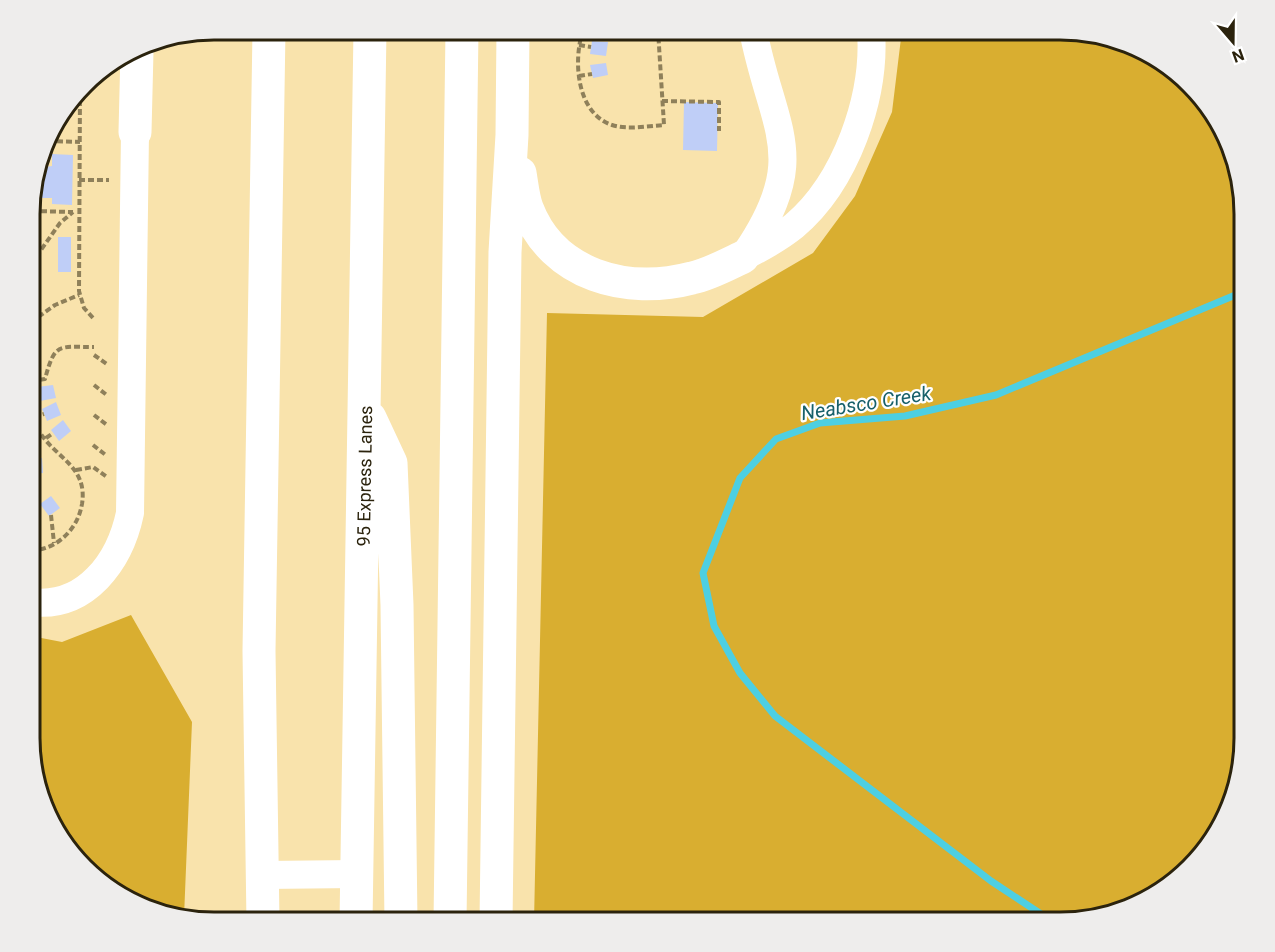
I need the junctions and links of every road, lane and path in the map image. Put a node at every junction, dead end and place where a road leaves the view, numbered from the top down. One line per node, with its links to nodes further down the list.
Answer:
1 (269, 40): 43 (highway)
2 (370, 40): 31 (highway, 95 Express Lanes)
3 (462, 40): 50 (highway)
4 (513, 40): 18 (highway)
5 (580, 40): 9 (path)
6 (659, 41): 14 (path)
7 (756, 41): 25 (lane)
8 (871, 41): 25 (lane)
9 (579, 45): 10 (path); 13 (path)
10 (591, 47)
11 (137, 59): 17 (highway)
12 (592, 74): 13 (path)
13 (579, 76): 14 (path)
14 (662, 100): 16 (path)
15 (80, 105): 20 (path)
16 (718, 131)
17 (135, 132): 42 (lane)
18 (512, 135): 25 (highway); 51 (highway)
19 (57, 141): 20 (path)
20 (80, 142): 21 (path)
21 (79, 180): 22 (path); 26 (path)
22 (116, 180)
23 (41, 211): 24 (path)
24 (41, 251)
25 (743, 257)
26 (79, 295): 27 (path); 28 (path)
27 (41, 315)
28 (94, 319)
29 (94, 347): 30 (path)
30 (41, 379)
31 (366, 411): 45 (highway, 95 Express Lanes); 49 (highway)
32 (44, 414): 33 (path)
33 (41, 415)
34 (41, 431): 36 (path)
35 (53, 433): 36 (path)
36 (46, 438): 38 (path)
37 (93, 467): 38 (path)
38 (76, 470): 40 (path)
39 (51, 515): 40 (path)
40 (54, 543): 41 (path)
41 (41, 547)
42 (41, 602)
43 (259, 651): 44 (highway); 46 (highway)
44 (263, 874): 45 (lane); 47 (highway)
45 (357, 874): 48 (highway, 95 Express Lanes)
46 (240, 911)
47 (262, 911)
48 (356, 911)
49 (402, 911)
50 (450, 911)
51 (496, 911)

